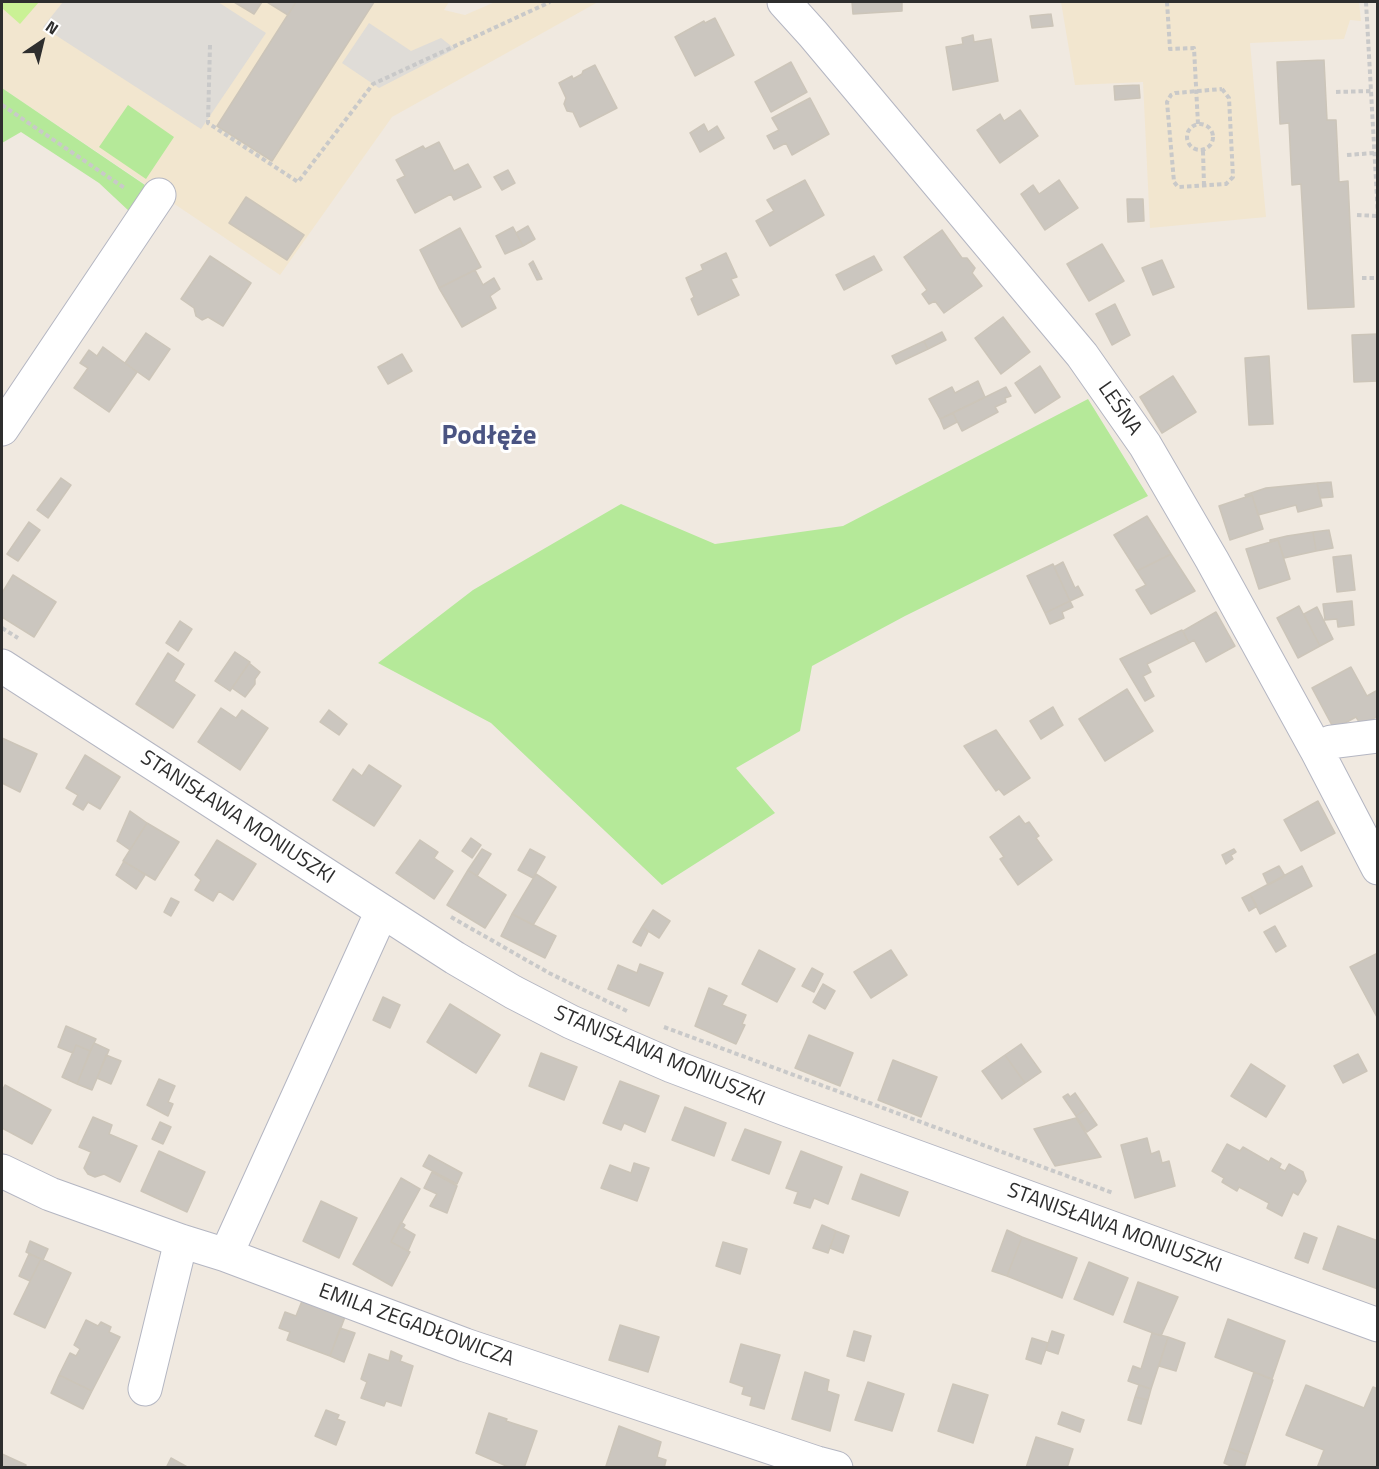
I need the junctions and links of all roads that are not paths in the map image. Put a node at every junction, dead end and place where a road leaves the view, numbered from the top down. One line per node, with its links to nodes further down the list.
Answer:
1 (784, 2): 6 (street, LEŚNA)
2 (152, 206): 3 (street)
3 (2, 429)
4 (2, 666): 8 (street, STANISŁAWA MONIUSZKI)
5 (1377, 736): 6 (street)
6 (1316, 749): 7 (street, LEŚNA)
7 (1377, 868)
8 (382, 911): 11 (street); 12 (street, STANISŁAWA MONIUSZKI)
9 (2, 1171): 10 (street, EMILA ZEGADŁOWICZA)
10 (181, 1241): 11 (street, EMILA ZEGADŁOWICZA); 13 (street)
11 (226, 1255): 14 (street, EMILA ZEGADŁOWICZA)
12 (1377, 1325)
13 (145, 1389)
14 (836, 1467)

